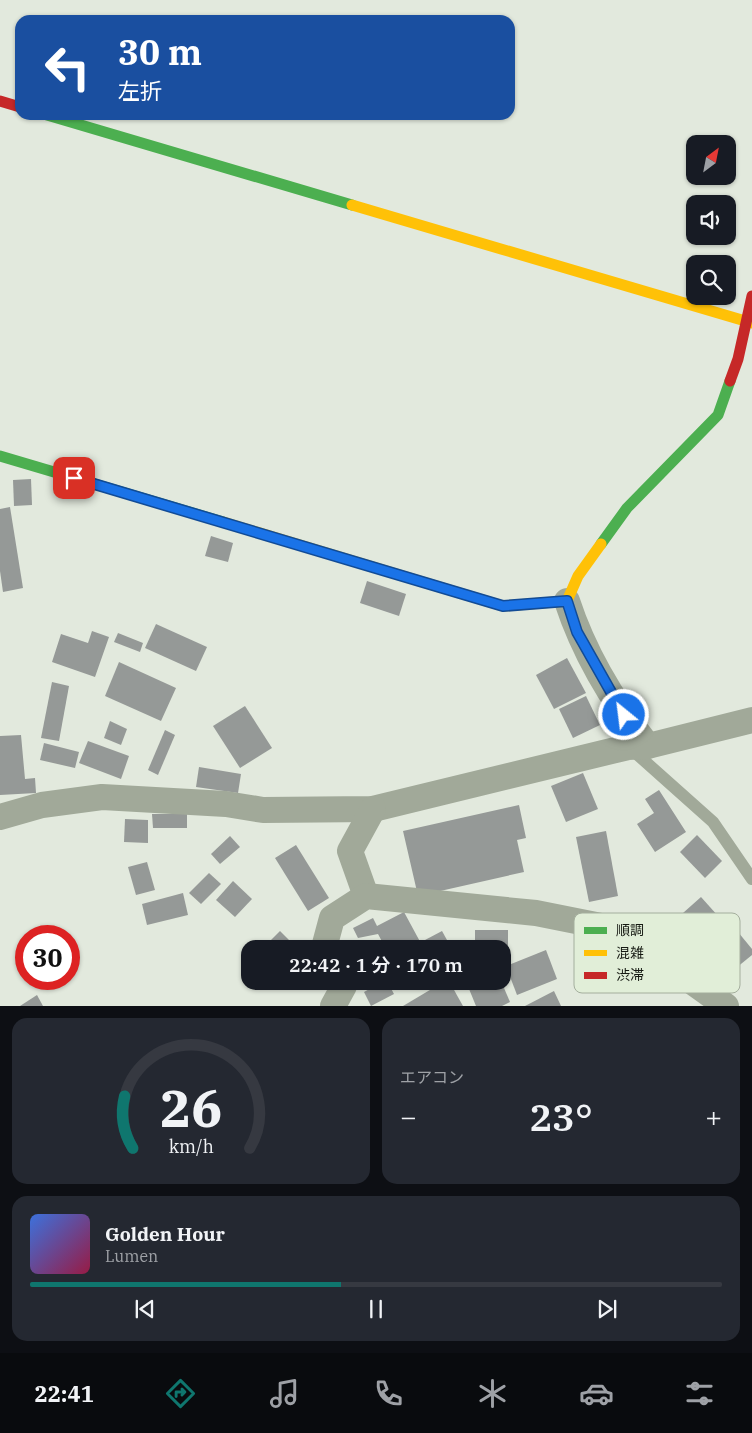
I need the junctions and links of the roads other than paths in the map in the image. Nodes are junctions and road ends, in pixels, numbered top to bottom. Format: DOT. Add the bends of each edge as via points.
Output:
graph roads {
  1 [pos="0,101"];
  2 [pos="15,106"];
  3 [pos="64,120"];
  4 [pos="752,296"];
  5 [pos="748,322"];
  6 [pos="0,456"];
  7 [pos="567,601"];
  8 [pos="752,720"];
  9 [pos="638,746"];
  10 [pos="373,809"];
  11 [pos="0,817"];
  12 [pos="752,879"];
  13 [pos="366,896"];
  14 [pos="574,921"];
  15 [pos="326,940"];
  16 [pos="708,993"];
  17 [pos="726,1006"];
  1 -- 2 [label="street"];
  3 -- 5 [label="street"];
  4 -- 5 [label="street"];
  5 -- 7 [label="street" via="718,414 627,508 578,576"];
  6 -- 7 [label="street" via="503,606"];
  7 -- 9 [label="street" via="577,632"];
  8 -- 9 [label="street"];
  9 -- 10 [label="street"];
  9 -- 12 [label="lane" via="713,822"];
  10 -- 11 [label="street" via="264,810 226,804 102,797 42,805"];
  10 -- 13 [label="street" via="350,851"];
  13 -- 14 [label="street" via="536,913"];
  13 -- 15 [label="street" via="332,918"];
  16 -- 17 [label="street"];
}
